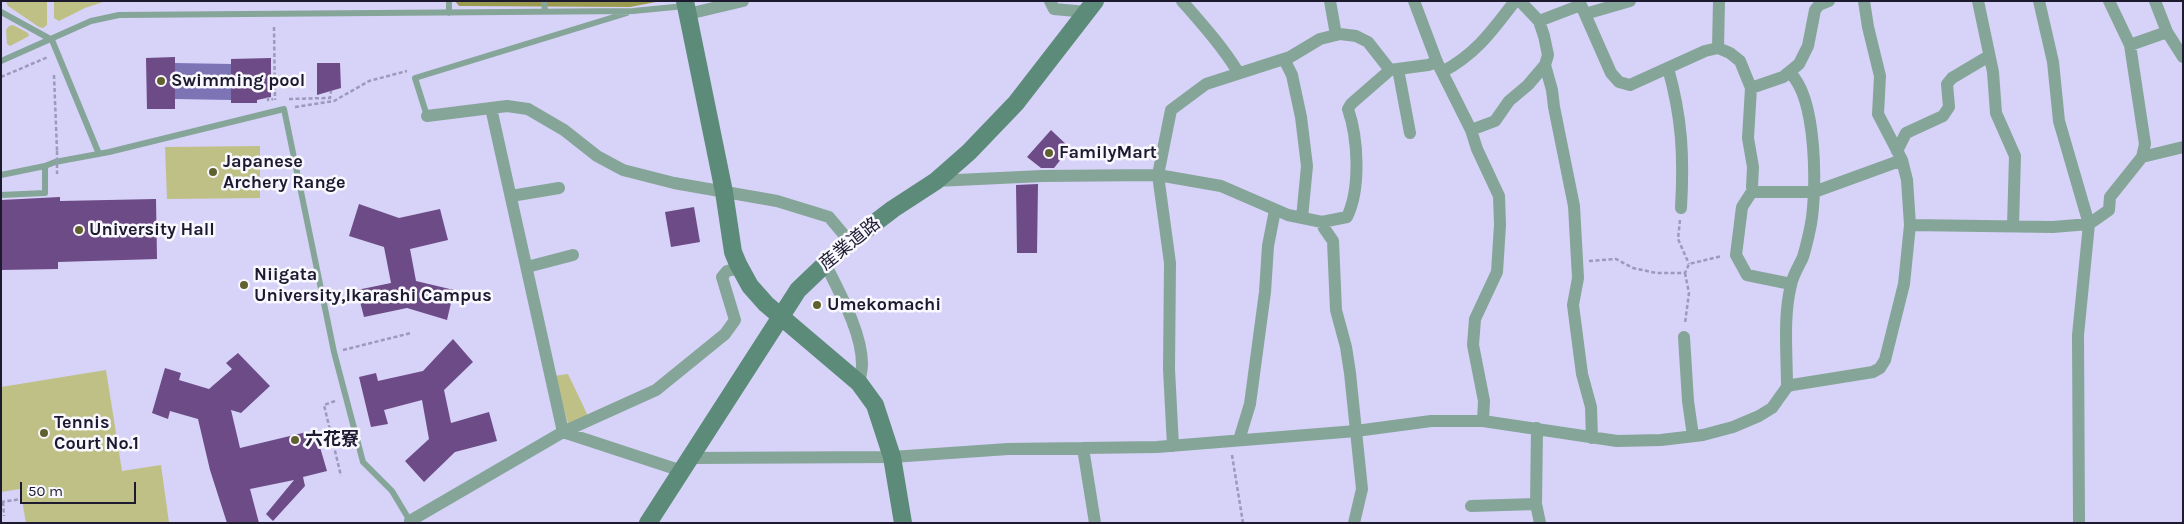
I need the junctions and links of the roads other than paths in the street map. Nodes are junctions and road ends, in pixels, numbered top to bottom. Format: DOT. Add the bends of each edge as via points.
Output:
graph roads {
  1 [pos="449,1"];
  2 [pos="544,1"];
  3 [pos="743,1"];
  4 [pos="1050,1"];
  5 [pos="1182,1"];
  6 [pos="1330,1"];
  7 [pos="1414,1"];
  8 [pos="1515,1"];
  9 [pos="1520,1"];
  10 [pos="1630,1"];
  11 [pos="1719,1"];
  12 [pos="1829,1"];
  13 [pos="1864,1"];
  14 [pos="1978,1"];
  15 [pos="2039,1"];
  16 [pos="2109,1"];
  17 [pos="2155,1"];
  18 [pos="686,7"];
  19 [pos="1091,7"];
  20 [pos="1582,7"];
  21 [pos="633,10"];
  22 [pos="545,11"];
  23 [pos="1,12"];
  24 [pos="449,13"];
  25 [pos="1539,22"];
  26 [pos="2167,32"];
  27 [pos="1336,35"];
  28 [pos="52,40"];
  29 [pos="2130,45"];
  30 [pos="1718,48"];
  31 [pos="1989,56"];
  32 [pos="2183,57"];
  33 [pos="1284,58"];
  34 [pos="1,62"];
  35 [pos="1545,65"];
  36 [pos="1439,67"];
  37 [pos="1668,68"];
  38 [pos="1394,70"];
  39 [pos="1238,72"];
  40 [pos="1790,73"];
  41 [pos="1751,88"];
  42 [pos="491,108"];
  43 [pos="427,116"];
  44 [pos="1471,130"];
  45 [pos="1410,133"];
  46 [pos="2183,147"];
  47 [pos="99,154"];
  48 [pos="1900,156"];
  49 [pos="2142,158"];
  50 [pos="45,166"];
  51 [pos="1,174"];
  52 [pos="1158,175"];
  53 [pos="936,181"];
  54 [pos="559,188"];
  55 [pos="1753,190"];
  56 [pos="724,192"];
  57 [pos="1814,192"];
  58 [pos="1,195"];
  59 [pos="511,196"];
  60 [pos="1681,208"];
  61 [pos="1275,210"];
  62 [pos="1302,218"];
  63 [pos="1322,222"];
  64 [pos="2089,224"];
  65 [pos="1910,225"];
  66 [pos="2013,226"];
  67 [pos="850,242"];
  68 [pos="573,255"];
  69 [pos="825,263"];
  70 [pos="527,267"];
  71 [pos="740,268"];
  72 [pos="1791,284"];
  73 [pos="779,317"];
  74 [pos="1684,337"];
  75 [pos="859,383"];
  76 [pos="1787,387"];
  77 [pos="1484,421"];
  78 [pos="1537,428"];
  79 [pos="1356,431"];
  80 [pos="563,432"];
  81 [pos="1693,436"];
  82 [pos="1592,438"];
  83 [pos="1235,441"];
  84 [pos="1173,446"];
  85 [pos="1083,448"];
  86 [pos="892,457"];
  87 [pos="686,464"];
  88 [pos="1536,504"];
  89 [pos="1471,506"];
  90 [pos="410,520"];
  91 [pos="648,523"];
  92 [pos="903,523"];
  93 [pos="1095,523"];
  94 [pos="1354,523"];
  95 [pos="1540,523"];
  96 [pos="2080,523"];
  1 -- 24 [label="lane"];
  2 -- 22 [label="lane"];
  3 -- 18 [label="street"];
  4 -- 19 [label="street" via="1054,9"];
  5 -- 39 [label="street"];
  6 -- 27 [label="street"];
  7 -- 36 [label="street"];
  8 -- 36 [label="street" via="1472,53"];
  9 -- 25 [label="street"];
  10 -- 20 [label="street"];
  11 -- 30 [label="street"];
  12 -- 40 [label="street" via="1815,10 1808,46"];
  13 -- 48 [label="street" via="1880,76 1878,114"];
  14 -- 31 [label="street"];
  15 -- 64 [label="street" via="2053,62 2059,121"];
  16 -- 29 [label="street"];
  17 -- 26 [label="street"];
  18 -- 21 [label="lane"];
  18 -- 56 [label="street"];
  19 -- 53 [label="street, 産業道路" via="1016,103"];
  20 -- 25 [label="street"];
  20 -- 37 [label="street" via="1611,73 1619,82 1630,85"];
  21 -- 22 [label="lane"];
  21 -- 43 [label="lane" via="416,78"];
  22 -- 24 [label="lane"];
  23 -- 28 [label="lane"];
  24 -- 28 [label="lane" via="119,15 90,21"];
  25 -- 35 [label="street" via="1548,55"];
  26 -- 29 [label="street"];
  26 -- 32 [label="street"];
  27 -- 33 [label="street" via="1320,39"];
  27 -- 38 [label="street" via="1356,36 1368,42"];
  28 -- 34 [label="lane"];
  28 -- 47 [label="lane"];
  29 -- 49 [label="street" via="2145,144"];
  30 -- 37 [label="street"];
  30 -- 41 [label="street" via="1740,61"];
  31 -- 48 [label="street" via="1952,78 1947,84 1949,107 1946,112 1906,133"];
  31 -- 66 [label="street" via="1996,113 2015,156"];
  33 -- 39 [label="street"];
  33 -- 62 [label="street" via="1292,75 1301,117 1307,166"];
  35 -- 44 [label="street" via="1510,101 1495,122"];
  35 -- 82 [label="street" via="1574,206 1578,278 1573,305 1582,374 1591,407"];
  36 -- 38 [label="street" via="1428,65"];
  36 -- 44 [label="street"];
  37 -- 60 [label="street" via="1680,115 1683,144"];
  38 -- 45 [label="street"];
  38 -- 63 [label="street" via="1350,104 1348,109 1356,148 1351,210 1347,217"];
  39 -- 52 [label="street" via="1206,84 1171,110"];
  40 -- 41 [label="street"];
  40 -- 57 [label="street" via="1801,89 1808,112"];
  41 -- 55 [label="street" via="1748,138"];
  42 -- 43 [label="street"];
  42 -- 56 [label="street" via="528,109 564,130 596,156 623,170"];
  42 -- 59 [label="street"];
  44 -- 77 [label="street" via="1500,196 1497,272 1475,319 1472,345 1484,401"];
  46 -- 49 [label="street"];
  47 -- 50 [label="lane"];
  47 -- 90 [label="lane" via="284,109 334,352 363,462 392,491"];
  48 -- 57 [label="street"];
  48 -- 65 [label="street" via="1907,180"];
  49 -- 64 [label="street" via="2110,197 2108,210"];
  50 -- 51 [label="lane"];
  50 -- 58 [label="lane" via="45,192"];
  52 -- 53 [label="street"];
  52 -- 61 [label="street" via="1221,186"];
  52 -- 84 [label="street" via="1170,263 1169,369"];
  53 -- 67 [label="street, 産業道路"];
  54 -- 59 [label="street"];
  55 -- 57 [label="street"];
  55 -- 72 [label="street" via="1742,207 1736,255 1747,275"];
  56 -- 67 [label="street" via="777,201 829,217"];
  56 -- 71 [label="street" via="733,252"];
  57 -- 72 [label="street" via="1811,224"];
  59 -- 70 [label="street"];
  61 -- 62 [label="street"];
  61 -- 83 [label="street" via="1250,404"];
  62 -- 63 [label="street"];
  63 -- 79 [label="street" via="1333,241 1336,310 1346,347"];
  64 -- 66 [label="street"];
  64 -- 96 [label="street" via="2078,335"];
  65 -- 66 [label="street"];
  65 -- 76 [label="street" via="1904,284 1880,368 1873,372"];
  67 -- 69 [label="street, 産業道路"];
  68 -- 70 [label="street"];
  69 -- 73 [label="street, 産業道路" via="798,290"];
  69 -- 75 [label="street" via="860,346 862,365"];
  70 -- 80 [label="street"];
  71 -- 73 [label="street" via="750,286"];
  71 -- 80 [label="street" via="727,270 722,277 735,320 725,334 656,390"];
  72 -- 76 [label="street" via="1787,321"];
  73 -- 75 [label="street"];
  73 -- 87 [label="street, 産業道路"];
  74 -- 81 [label="street"];
  75 -- 86 [label="street" via="875,406"];
  76 -- 81 [label="street" via="1772,408 1759,416 1733,427"];
  77 -- 78 [label="street"];
  77 -- 79 [label="street" via="1432,422"];
  78 -- 82 [label="street"];
  78 -- 88 [label="street"];
  79 -- 83 [label="street"];
  79 -- 94 [label="street" via="1362,489"];
  80 -- 87 [label="street"];
  80 -- 90 [label="street"];
  81 -- 82 [label="street" via="1617,441"];
  83 -- 84 [label="street"];
  84 -- 85 [label="street"];
  85 -- 86 [label="street" via="1008,449"];
  85 -- 93 [label="street"];
  86 -- 87 [label="street"];
  86 -- 92 [label="street"];
  87 -- 91 [label="street, 産業道路"];
  88 -- 89 [label="street"];
  88 -- 95 [label="street"];
}
